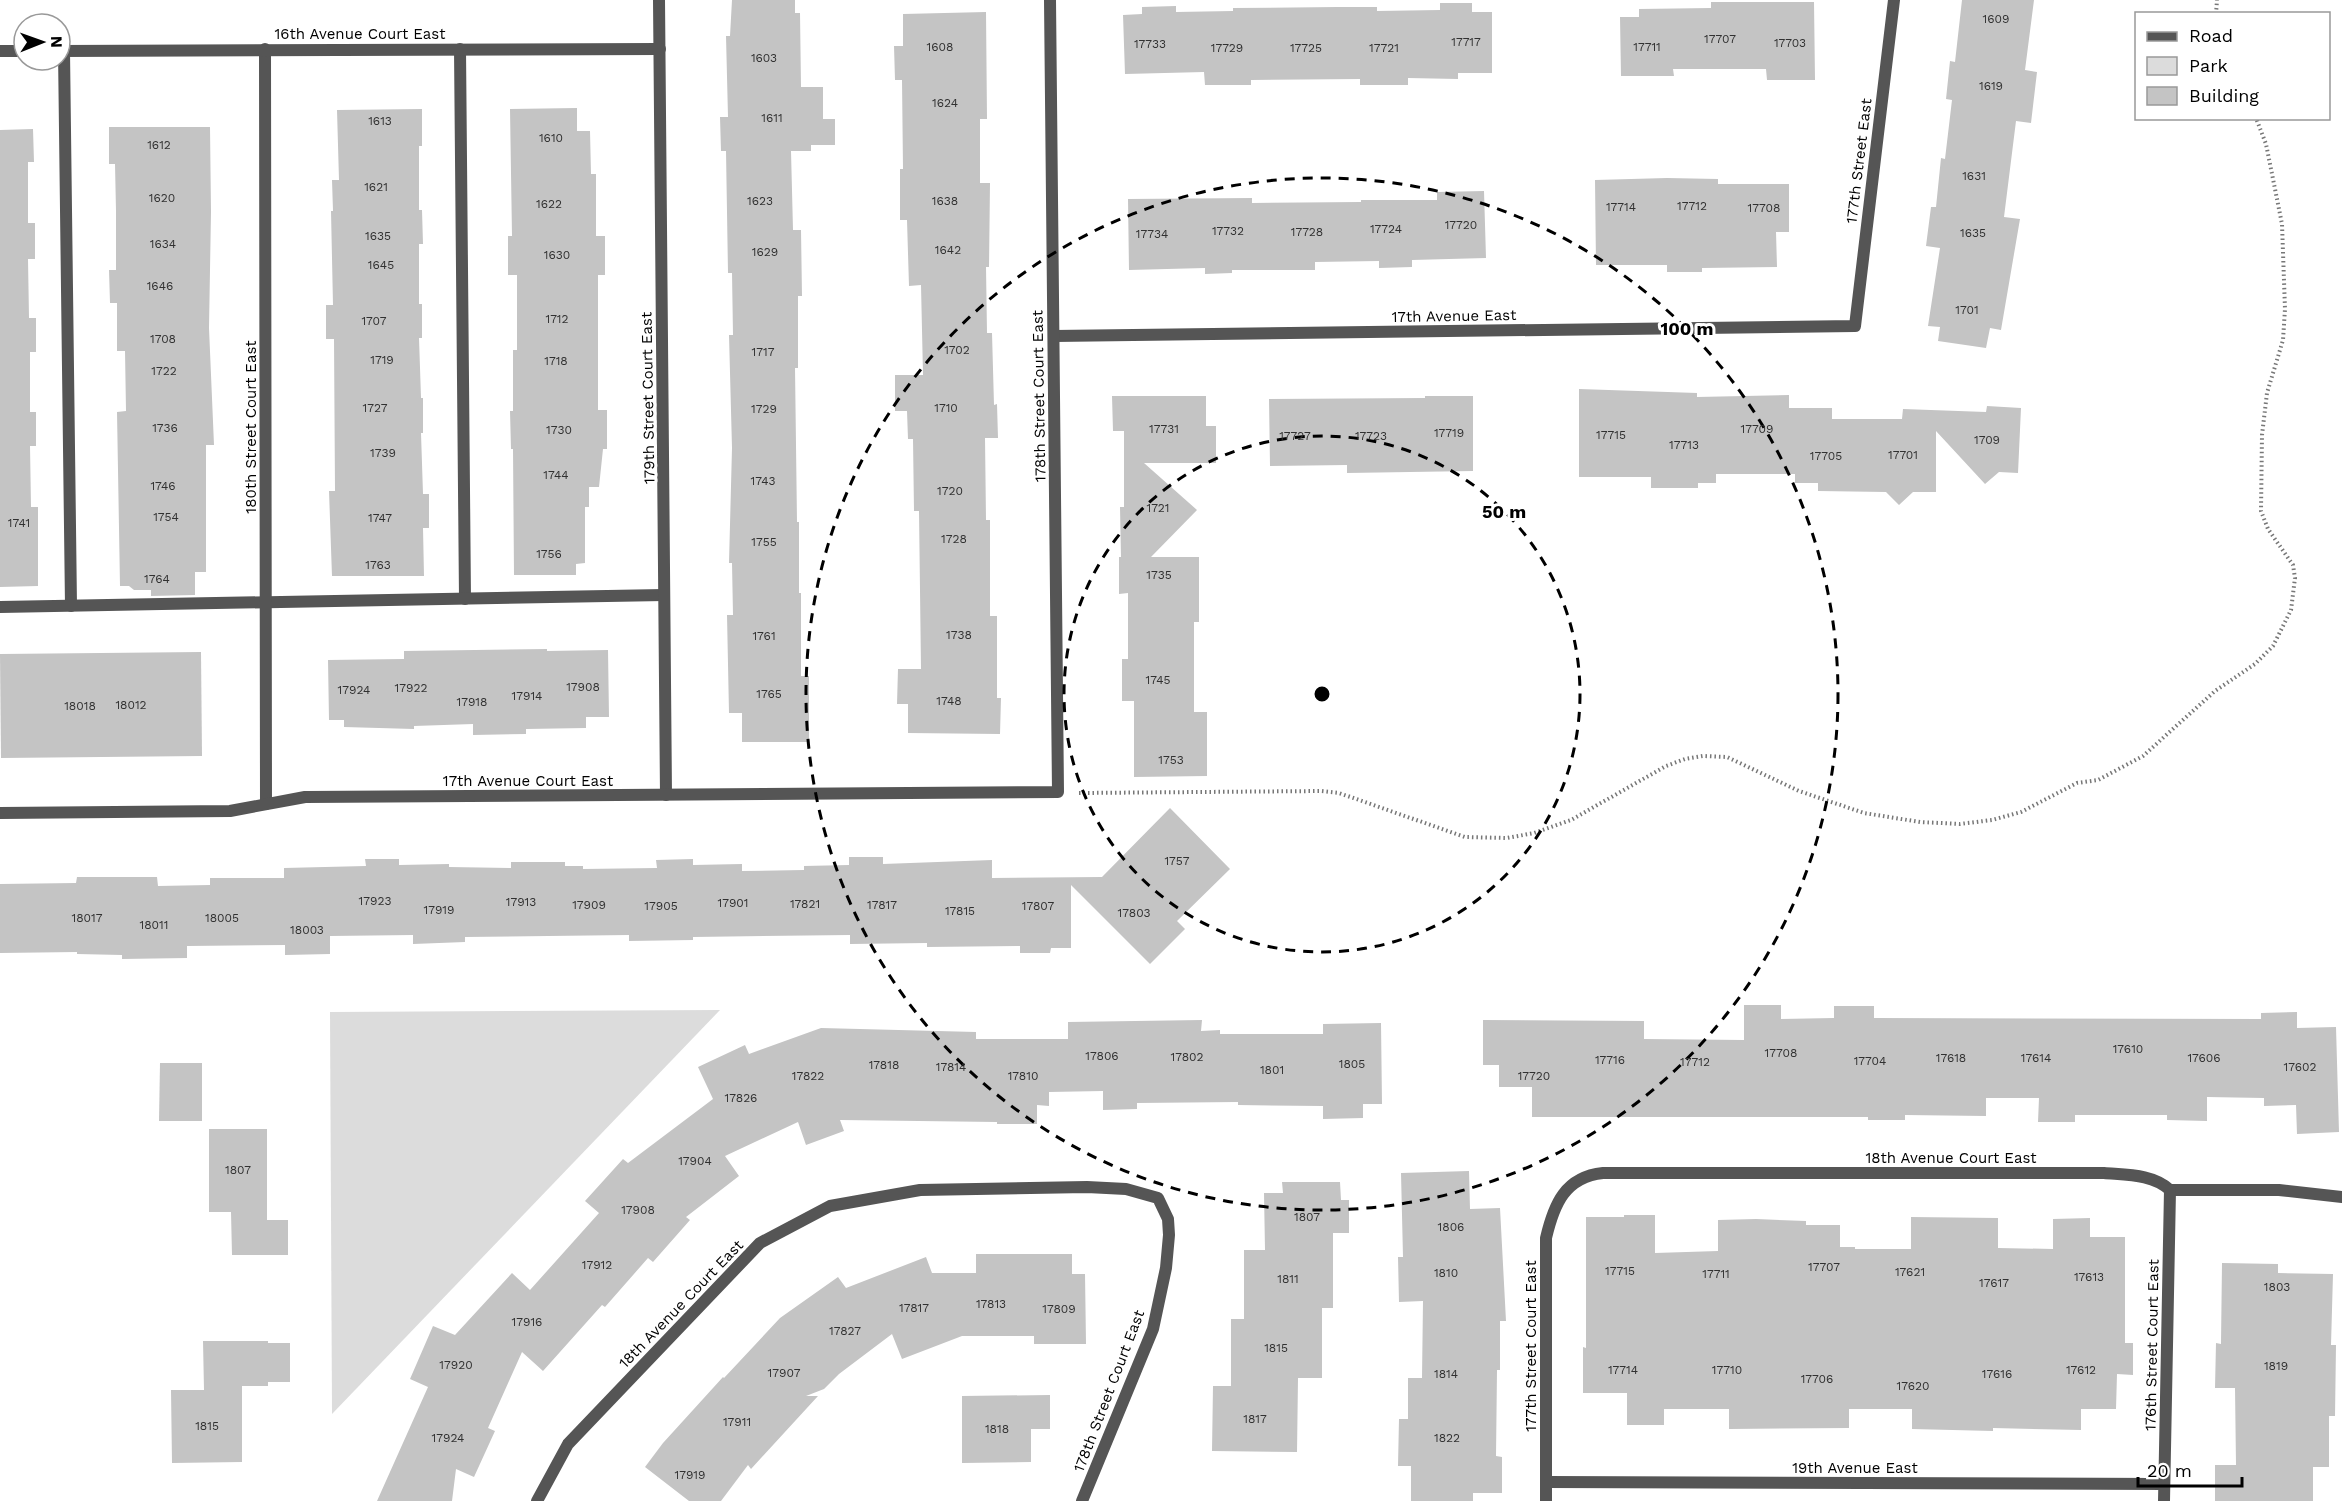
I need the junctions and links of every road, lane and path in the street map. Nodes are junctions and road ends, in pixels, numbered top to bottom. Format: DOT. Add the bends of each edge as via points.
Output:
graph roads {
  1 [pos="659,0"];
  2 [pos="1050,0"];
  3 [pos="1894,0"];
  4 [pos="265,49"];
  5 [pos="460,49"];
  6 [pos="660,49"];
  7 [pos="72,51"];
  8 [pos="62,72"];
  9 [pos="2257,120"];
  10 [pos="1855,326"];
  11 [pos="1054,336"];
  12 [pos="664,595"];
  13 [pos="465,599"];
  14 [pos="266,602"];
  15 [pos="71,606"];
  16 [pos="0,607"];
  17 [pos="1058,792"];
  18 [pos="666,795"];
  19 [pos="266,804"];
  20 [pos="0,813"];
  21 [pos="2170,1190"];
  22 [pos="1562,1194"];
  23 [pos="2342,1197"];
  24 [pos="1168,1219"];
  25 [pos="1546,1482"];
  26 [pos="2164,1484"];
  27 [pos="537,1501"];
  28 [pos="1082,1501"];
  29 [pos="1546,1501"];
  30 [pos="2164,1501"];
  1 -- 6 [label="street, 179th Street Court East"];
  2 -- 11 [label="street, 178th Street Court East"];
  3 -- 10 [label="street, 177th Street East"];
  4 -- 5 [label="street, 16th Avenue Court East"];
  4 -- 7 [label="street, 16th Avenue Court East"];
  4 -- 14 [label="street, 180th Street Court East"];
  5 -- 6 [label="street, 16th Avenue Court East"];
  5 -- 13 [label="street"];
  6 -- 12 [label="street, 179th Street Court East"];
  8 -- 15 [label="street"];
  9 -- 17 [label="path" via="2266,144 2282,224 2285,309 2283,340 2265,403 2261,511 2268,529 2293,564 2291,610 2273,646 2255,664 2215,690 2143,756 2098,780 2077,783 2021,812 1960,824 1864,813 1799,791 1727,757 1703,756 1666,766 1571,820 1507,838 1465,837 1351,797 1321,791"];
  10 -- 11 [label="street, 17th Avenue East"];
  11 -- 17 [label="street, 178th Street Court East"];
  12 -- 13 [label="street"];
  12 -- 18 [label="street, 179th Street Court East"];
  13 -- 14 [label="street"];
  14 -- 15 [label="street"];
  14 -- 19 [label="street, 180th Street Court East"];
  15 -- 16 [label="street"];
  17 -- 18 [label="street, 17th Avenue Court East"];
  18 -- 19 [label="street, 17th Avenue Court East" via="305,797"];
  19 -- 20 [label="street, 17th Avenue Court East" via="230,811"];
  21 -- 22 [label="street, 18th Avenue Court East" via="2162,1182 2135,1175 2104,1173 1603,1173 1585,1174"];
  21 -- 23 [label="street, 18th Avenue Court East" via="2279,1190"];
  21 -- 26 [label="street, 176th Street Court East"];
  22 -- 25 [label="street, 177th Street Court East" via="1546,1238"];
  24 -- 27 [label="street, 18th Avenue Court East" via="1158,1198 1126,1189 1088,1187 920,1190 830,1206 760,1243 568,1444"];
  24 -- 28 [label="street, 178th Street Court East" via="1166,1269 1153,1329"];
  25 -- 26 [label="street, 19th Avenue East"];
  25 -- 29 [label="street, 177th Street Court East"];
  26 -- 30 [label="street, 176th Street Court East"];
}
